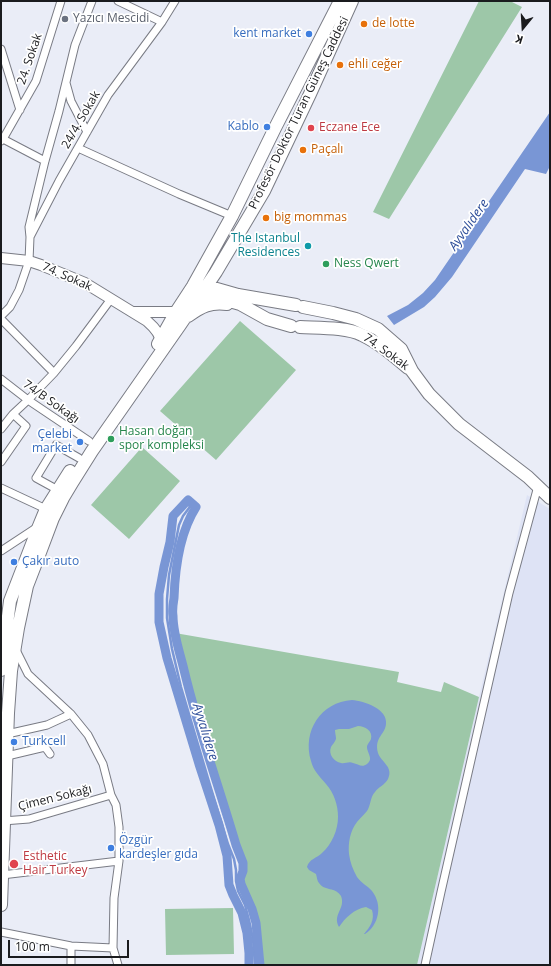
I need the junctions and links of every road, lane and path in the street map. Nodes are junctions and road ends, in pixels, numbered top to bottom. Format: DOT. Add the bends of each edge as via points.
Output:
graph roads {
  1 [pos="61,1"];
  2 [pos="92,1"];
  3 [pos="118,1"];
  4 [pos="175,1"];
  5 [pos="340,1"];
  6 [pos="352,1"];
  7 [pos="162,22"];
  8 [pos="1,48"];
  9 [pos="66,83"];
  10 [pos="20,110"];
  11 [pos="87,132"];
  12 [pos="2,140"];
  13 [pos="78,148"];
  14 [pos="45,161"];
  15 [pos="232,216"];
  16 [pos="30,237"];
  17 [pos="1,258"];
  18 [pos="29,261"];
  19 [pos="216,272"];
  20 [pos="200,289"];
  21 [pos="111,299"];
  22 [pos="239,300"];
  23 [pos="299,306"];
  24 [pos="134,312"];
  25 [pos="180,315"];
  26 [pos="1,317"];
  27 [pos="296,326"];
  28 [pos="161,338"];
  29 [pos="161,351"];
  30 [pos="412,371"];
  31 [pos="54,373"];
  32 [pos="1,379"];
  33 [pos="28,400"];
  34 [pos="13,414"];
  35 [pos="1,428"];
  36 [pos="89,441"];
  37 [pos="79,458"];
  38 [pos="1,462"];
  39 [pos="538,486"];
  40 [pos="1,488"];
  41 [pos="58,490"];
  42 [pos="550,491"];
  43 [pos="550,498"];
  44 [pos="46,509"];
  45 [pos="39,526"];
  46 [pos="1,551"];
  47 [pos="15,648"];
  48 [pos="6,670"];
  49 [pos="28,674"];
  50 [pos="72,714"];
  51 [pos="7,734"];
  52 [pos="50,754"];
  53 [pos="7,756"];
  54 [pos="111,795"];
  55 [pos="3,828"];
  56 [pos="119,861"];
  57 [pos="2,875"];
  58 [pos="1,905"];
  59 [pos="1,932"];
  60 [pos="71,946"];
  61 [pos="113,948"];
  62 [pos="71,965"];
  63 [pos="118,965"];
  64 [pos="425,965"];
  1 -- 10 [label="street, 24. Sokak" via="36,81"];
  2 -- 9 [label="street" via="75,45"];
  3 -- 7 [label="street"];
  4 -- 7 [label="street, 24/4. Sokak"];
  5 -- 15 [label="main road, Profesör Doktor Turan Güneş Caddesi"];
  6 -- 19 [label="main road, Profesör Doktor Turan Güneş Caddesi" via="264,191"];
  7 -- 11 [label="street, 24/4. Sokak" via="108,95"];
  8 -- 10 [label="street"];
  9 -- 11 [label="street" via="71,101"];
  9 -- 14 [label="street"];
  10 -- 12 [label="street, 24. Sokak"];
  11 -- 13 [label="street, 24/4. Sokak"];
  12 -- 14 [label="street"];
  13 -- 15 [label="street"];
  13 -- 16 [label="street, 24/4. Sokak"];
  14 -- 16 [label="street" via="29,227"];
  15 -- 20 [label="main road, Profesör Doktor Turan Güneş Caddesi"];
  16 -- 18 [label="street, 24/4. Sokak"];
  17 -- 18 [label="main road, 74. Sokak"];
  18 -- 21 [label="main road, 74. Sokak" via="85,283"];
  18 -- 26 [label="street, 24/4. Sokak" via="19,290"];
  19 -- 20 [label="main road, Profesör Doktor Turan Güneş Caddesi"];
  19 -- 22 [label="main road"];
  20 -- 22 [label="main road"];
  20 -- 25 [label="main road, Profesör Doktor Turan Güneş Caddesi"];
  21 -- 24 [label="main road, 74. Sokak"];
  21 -- 31 [label="street"];
  22 -- 23 [label="main road, 74. Sokak"];
  22 -- 25 [label="main road" via="209,304"];
  22 -- 27 [label="main road, 74. Sokak" via="267,319"];
  23 -- 27 [label="main road" via="308,312 309,316 306,323"];
  23 -- 27 [label="main road" via="292,306 287,312 286,320"];
  23 -- 30 [label="main road, 74. Sokak" via="333,313 378,329 401,350"];
  24 -- 25 [label="main road, 74. Sokak"];
  24 -- 28 [label="main road" via="153,326"];
  25 -- 28 [label="main road, Profesör Doktor Turan Güneş Caddesi"];
  25 -- 29 [label="main road, Profesör Doktor Turan Güneş Caddesi"];
  26 -- 31 [label="street"];
  27 -- 30 [label="main road, 74. Sokak" via="346,330 362,334"];
  28 -- 29 [label="main road"];
  28 -- 36 [label="main road, Profesör Doktor Turan Güneş Caddesi" via="131,387"];
  29 -- 47 [label="main road, Profesör Doktor Turan Güneş Caddesi" via="63,498 27,586"];
  30 -- 39 [label="main road" via="429,394 459,424"];
  31 -- 33 [label="street"];
  32 -- 33 [label="street, 74/B Sokağı"];
  33 -- 34 [label="street"];
  33 -- 36 [label="street, 74/B Sokağı"];
  34 -- 35 [label="street"];
  34 -- 38 [label="street" via="26,426"];
  36 -- 37 [label="main road, Profesör Doktor Turan Güneş Caddesi"];
  37 -- 41 [label="main road, Profesör Doktor Turan Güneş Caddesi"];
  37 -- 41 [label="street" via="56,445 36,478"];
  39 -- 42 [label="main road"];
  39 -- 43 [label="main road"];
  39 -- 64 [label="street" via="508,601"];
  40 -- 44 [label="street"];
  41 -- 44 [label="main road, Profesör Doktor Turan Güneş Caddesi"];
  44 -- 45 [label="main road, Profesör Doktor Turan Güneş Caddesi"];
  45 -- 46 [label="street"];
  45 -- 48 [label="main road, Profesör Doktor Turan Güneş Caddesi" via="10,601"];
  47 -- 48 [label="main road, Profesör Doktor Turan Güneş Caddesi"];
  47 -- 49 [label="street"];
  48 -- 49 [label="street"];
  48 -- 51 [label="main road, Profesör Doktor Turan Güneş Caddesi"];
  49 -- 50 [label="street"];
  50 -- 51 [label="street" via="47,725"];
  50 -- 54 [label="street" via="88,735 103,764"];
  51 -- 53 [label="main road, Profesör Doktor Turan Güneş Caddesi"];
  52 -- 53 [label="street" via="45,747"];
  53 -- 55 [label="main road, Profesör Doktor Turan Güneş Caddesi"];
  54 -- 55 [label="street, Çimen Sokağı"];
  54 -- 56 [label="street" via="116,805 119,827"];
  55 -- 57 [label="main road, Profesör Doktor Turan Güneş Caddesi"];
  56 -- 57 [label="street"];
  56 -- 61 [label="street" via="114,898"];
  57 -- 58 [label="main road, Profesör Doktor Turan Güneş Caddesi"];
  59 -- 60 [label="street"];
  60 -- 61 [label="street"];
  60 -- 62 [label="street"];
  61 -- 63 [label="street"];
}
